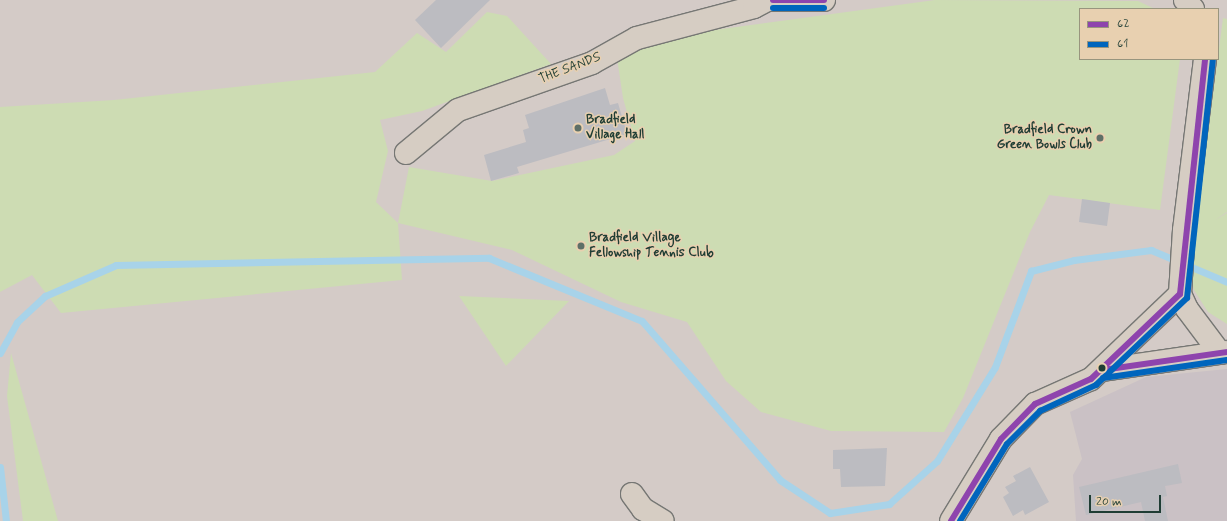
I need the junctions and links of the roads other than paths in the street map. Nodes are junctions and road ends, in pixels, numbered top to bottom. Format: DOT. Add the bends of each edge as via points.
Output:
graph roads {
  1 [pos="767,0"];
  2 [pos="772,0"];
  3 [pos="824,0"];
  4 [pos="1205,60"];
  5 [pos="406,153"];
  6 [pos="1180,290"];
  7 [pos="1223,353"];
  8 [pos="1102,370"];
  9 [pos="632,494"];
  10 [pos="660,520"];
  11 [pos="664,521"];
  12 [pos="951,521"];
  1 -- 5 [label="street, THE SANDS" via="754,7 637,38 592,63 458,110"];
  2 -- 3 [label="street"];
  4 -- 6 [label="street" via="1184,230"];
  6 -- 7 [label="street" via="1187,309"];
  6 -- 8 [label="street"];
  7 -- 8 [label="street"];
  8 -- 12 [label="street" via="1091,379 1035,404 1001,439"];
  9 -- 10 [label="street" via="642,509"];
  10 -- 11 [label="street"];
}
